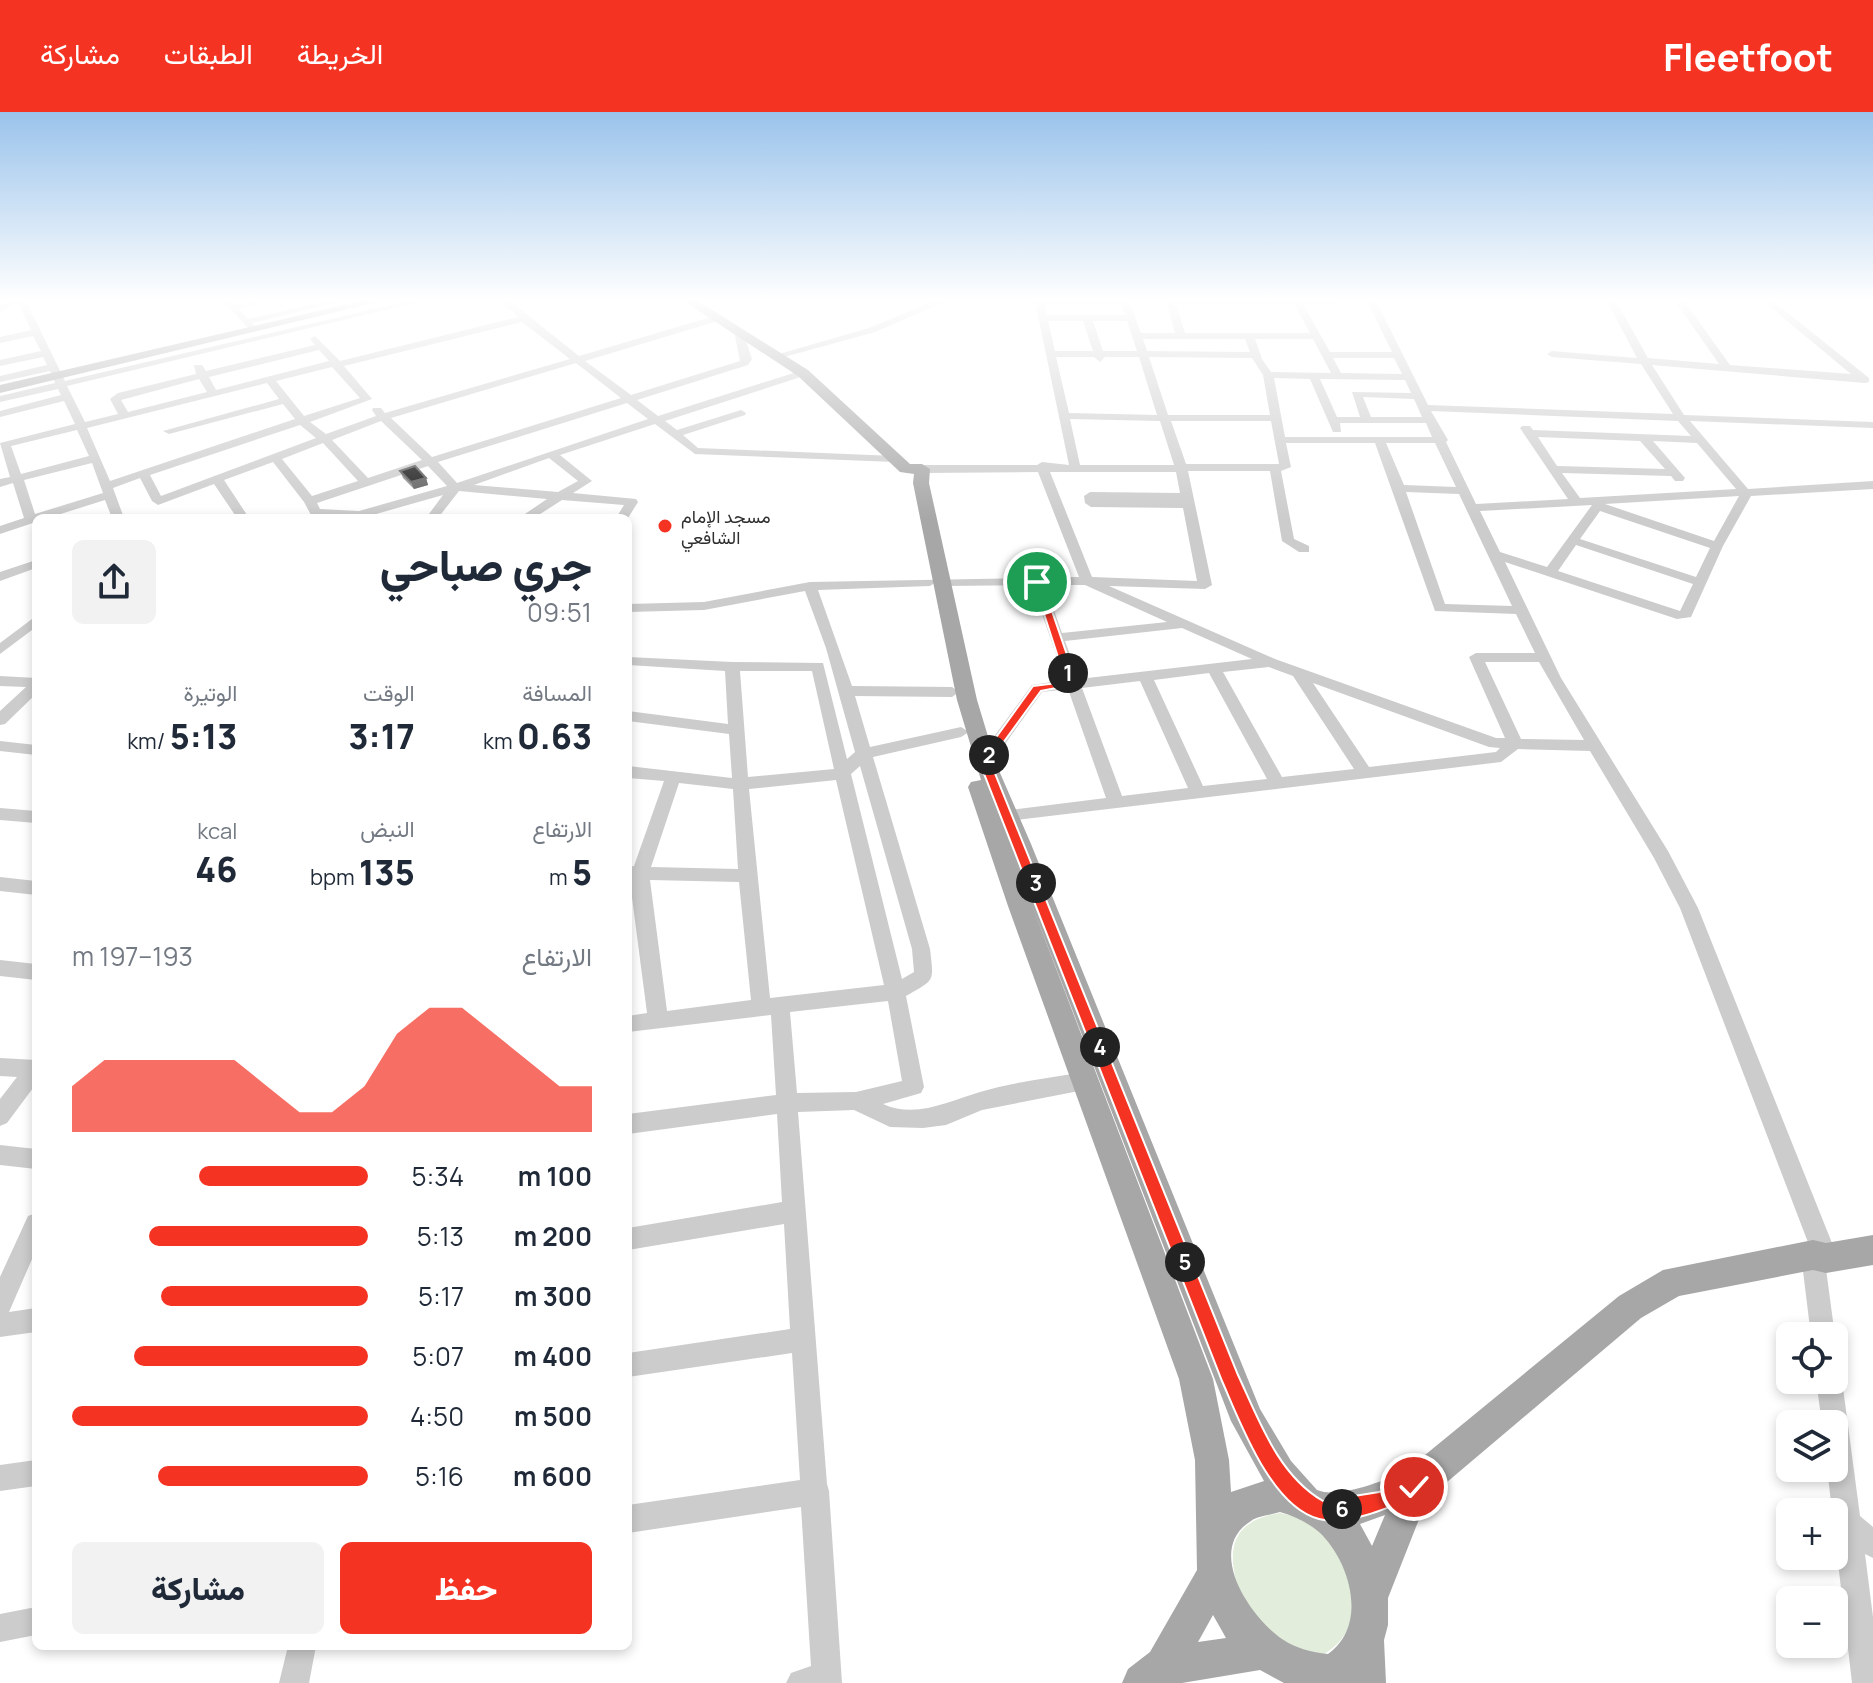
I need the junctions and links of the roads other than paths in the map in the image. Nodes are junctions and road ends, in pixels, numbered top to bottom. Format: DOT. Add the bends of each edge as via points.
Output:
graph roads {
  1 [pos="61,374"];
  2 [pos="62,374"];
  3 [pos="290,374"];
  4 [pos="344,374"];
  5 [pos="527,374"];
  6 [pos="598,374"];
  7 [pos="708,374"];
  8 [pos="799,374"];
  9 [pos="804,374"];
  10 [pos="1054,374"];
  11 [pos="1150,374"];
  12 [pos="1653,374"];
  13 [pos="1821,374"];
  14 [pos="1858,374"];
  15 [pos="58,375"];
  16 [pos="202,375"];
  17 [pos="1268,375"];
  18 [pos="1314,376"];
  19 [pos="1338,376"];
  20 [pos="1409,377"];
  21 [pos="1863,378"];
  22 [pos="0,379"];
  23 [pos="269,379"];
  24 [pos="1873,386"];
  25 [pos="0,387"];
  26 [pos="1339,393"];
  27 [pos="213,394"];
  28 [pos="67,397"];
  29 [pos="0,399"];
  30 [pos="367,399"];
  31 [pos="629,399"];
  32 [pos="283,401"];
  33 [pos="155,408"];
  34 [pos="1426,408"];
  35 [pos="1516,412"];
  36 [pos="741,413"];
  37 [pos="0,414"];
  38 [pos="125,416"];
  39 [pos="1064,416"];
  40 [pos="383,417"];
  41 [pos="1164,418"];
  42 [pos="1276,418"];
  43 [pos="1681,418"];
  44 [pos="1333,420"];
  45 [pos="1367,420"];
  46 [pos="302,421"];
  47 [pos="657,421"];
  48 [pos="1873,425"];
  49 [pos="80,427"];
  50 [pos="1530,433"];
  51 [pos="675,434"];
  52 [pos="1644,438"];
  53 [pos="326,440"];
  54 [pos="1280,440"];
  55 [pos="1341,440"];
  56 [pos="1379,440"];
  57 [pos="1442,440"];
  58 [pos="1700,440"];
  59 [pos="2,441"];
  60 [pos="178,446"];
  61 [pos="551,454"];
  62 [pos="96,458"];
  63 [pos="276,459"];
  64 [pos="430,461"];
  65 [pos="908,466"];
  66 [pos="1042,466"];
  67 [pos="1075,467"];
  68 [pos="1275,467"];
  69 [pos="1181,468"];
  70 [pos="1554,469"];
  71 [pos="1676,473"];
  72 [pos="144,474"];
  73 [pos="19,478"];
  74 [pos="217,479"];
  75 [pos="0,483"];
  76 [pos="366,483"];
  77 [pos="1873,485"];
  78 [pos="455,488"];
  79 [pos="1399,488"];
  80 [pos="108,491"];
  81 [pos="1466,491"];
  82 [pos="1746,494"];
  83 [pos="560,496"];
  84 [pos="1696,497"];
  85 [pos="1188,500"];
  86 [pos="158,501"];
  87 [pos="1587,504"];
  88 [pos="1474,508"];
  89 [pos="312,511"];
  90 [pos="46,514"];
  91 [pos="61,514"];
  92 [pos="117,514"];
  93 [pos="164,514"];
  94 [pos="240,514"];
  95 [pos="347,514"];
  96 [pos="363,514"];
  97 [pos="435,514"];
  98 [pos="531,514"];
  99 [pos="624,514"];
  100 [pos="32,519"];
  101 [pos="0,521"];
  102 [pos="0,530"];
  103 [pos="0,536"];
  104 [pos="1572,540"];
  105 [pos="1717,546"];
  106 [pos="1304,549"];
  107 [pos="1496,555"];
  108 [pos="32,565"];
  109 [pos="1549,574"];
  110 [pos="0,577"];
  111 [pos="1087,581"];
  112 [pos="936,582"];
  113 [pos="1037,582"];
  114 [pos="1699,582"];
  115 [pos="810,586"];
  116 [pos="632,608"];
  117 [pos="1522,610"];
  118 [pos="32,623"];
  119 [pos="1184,624"];
  120 [pos="1055,638"];
  121 [pos="0,650"];
  122 [pos="1545,658"];
  123 [pos="632,661"];
  124 [pos="1270,662"];
  125 [pos="838,665"];
  126 [pos="818,666"];
  127 [pos="732,667"];
  128 [pos="1215,670"];
  129 [pos="1299,673"];
  130 [pos="1145,677"];
  131 [pos="0,681"];
  132 [pos="1072,684"];
  133 [pos="32,685"];
  134 [pos="32,689"];
  135 [pos="846,691"];
  136 [pos="952,692"];
  137 [pos="632,717"];
  138 [pos="0,720"];
  139 [pos="736,730"];
  140 [pos="961,732"];
  141 [pos="1515,743"];
  142 [pos="0,746"];
  143 [pos="1594,746"];
  144 [pos="32,750"];
  145 [pos="863,754"];
  146 [pos="984,761"];
  147 [pos="1364,772"];
  148 [pos="632,773"];
  149 [pos="841,774"];
  150 [pos="673,778"];
  151 [pos="1277,783"];
  152 [pos="739,784"];
  153 [pos="1198,793"];
  154 [pos="1116,802"];
  155 [pos="0,814"];
  156 [pos="1008,815"];
  157 [pos="32,817"];
  158 [pos="634,873"];
  159 [pos="747,876"];
  160 [pos="0,884"];
  161 [pos="32,888"];
  162 [pos="0,968"];
  163 [pos="32,972"];
  164 [pos="897,992"];
  165 [pos="780,1005"];
  166 [pos="658,1021"];
  167 [pos="632,1024"];
  168 [pos="0,1067"];
  169 [pos="32,1069"];
  170 [pos="32,1074"];
  171 [pos="1084,1081"];
  172 [pos="856,1101"];
  173 [pos="786,1103"];
  174 [pos="0,1116"];
  175 [pos="632,1123"];
  176 [pos="0,1155"];
  177 [pos="32,1159"];
  178 [pos="796,1211"];
  179 [pos="32,1233"];
  180 [pos="632,1238"];
  181 [pos="1873,1250"];
  182 [pos="1819,1256"];
  183 [pos="0,1304"];
  184 [pos="32,1321"];
  185 [pos="1822,1322"];
  186 [pos="0,1325"];
  187 [pos="804,1339"];
  188 [pos="632,1364"];
  189 [pos="1831,1394"];
  190 [pos="32,1474"];
  191 [pos="0,1478"];
  192 [pos="1414,1487"];
  193 [pos="816,1491"];
  194 [pos="1844,1498"];
  195 [pos="1313,1506"];
  196 [pos="632,1518"];
  197 [pos="1848,1524"];
  198 [pos="1848,1531"];
  199 [pos="1873,1544"];
  200 [pos="1214,1563"];
  201 [pos="1370,1597"];
  202 [pos="32,1622"];
  203 [pos="0,1628"];
  204 [pos="1365,1638"];
  205 [pos="301,1650"];
  206 [pos="1260,1665"];
  207 [pos="1153,1674"];
  208 [pos="818,1681"];
  209 [pos="294,1683"];
  210 [pos="1366,1683"];
  211 [pos="1867,1683"];
  1 -- 15 [label="main road"];
  2 -- 15 [label="street"];
  3 -- 23 [label="street"];
  4 -- 30 [label="street"];
  5 -- 40 [label="street"];
  6 -- 31 [label="street"];
  7 -- 31 [label="street"];
  8 -- 47 [label="street"];
  9 -- 65 [label="main road"];
  10 -- 39 [label="street"];
  11 -- 41 [label="street"];
  12 -- 43 [label="street"];
  13 -- 21 [label="street"];
  14 -- 21 [label="street"];
  15 -- 22 [label="street"];
  15 -- 25 [label="main road"];
  15 -- 28 [label="street"];
  15 -- 29 [label="street"];
  16 -- 27 [label="street"];
  16 -- 38 [label="street" via="117,397"];
  17 -- 18 [label="street"];
  17 -- 42 [label="street"];
  18 -- 19 [label="street"];
  18 -- 26 [label="street"];
  19 -- 20 [label="street"];
  20 -- 34 [label="street"];
  21 -- 24 [label="street"];
  23 -- 27 [label="street"];
  23 -- 32 [label="street"];
  26 -- 34 [label="street"];
  26 -- 44 [label="street"];
  26 -- 45 [label="street"];
  27 -- 33 [label="street"];
  28 -- 37 [label="street"];
  28 -- 49 [label="street"];
  30 -- 40 [label="street"];
  30 -- 46 [label="street"];
  31 -- 47 [label="street"];
  31 -- 64 [label="street"];
  32 -- 46 [label="street"];
  32 -- 60 [label="street"];
  33 -- 38 [label="street"];
  33 -- 60 [label="street"];
  34 -- 35 [label="street"];
  34 -- 45 [label="street"];
  34 -- 57 [label="street"];
  35 -- 43 [label="street"];
  35 -- 50 [label="street"];
  36 -- 51 [label="street"];
  38 -- 49 [label="street"];
  39 -- 41 [label="street"];
  39 -- 67 [label="street"];
  40 -- 53 [label="street"];
  40 -- 64 [label="street"];
  41 -- 42 [label="street"];
  41 -- 69 [label="street"];
  42 -- 54 [label="street"];
  43 -- 48 [label="street"];
  43 -- 58 [label="street"];
  44 -- 45 [label="street"];
  44 -- 55 [label="street"];
  46 -- 53 [label="street"];
  46 -- 60 [label="street"];
  47 -- 51 [label="street"];
  47 -- 61 [label="street"];
  49 -- 59 [label="street"];
  49 -- 62 [label="street"];
  50 -- 52 [label="street"];
  50 -- 70 [label="street"];
  51 -- 65 [label="street" via="695,451"];
  52 -- 58 [label="street"];
  52 -- 71 [label="street"];
  53 -- 63 [label="street"];
  53 -- 76 [label="street"];
  54 -- 55 [label="street"];
  54 -- 68 [label="street" via="1285,467"];
  55 -- 56 [label="street"];
  56 -- 57 [label="street"];
  56 -- 79 [label="street"];
  57 -- 81 [label="street"];
  58 -- 82 [label="street"];
  59 -- 73 [label="street"];
  60 -- 72 [label="street"];
  61 -- 78 [label="street"];
  61 -- 83 [label="street" via="586,481"];
  62 -- 73 [label="street"];
  62 -- 80 [label="street"];
  63 -- 74 [label="street"];
  63 -- 89 [label="street"];
  64 -- 76 [label="street"];
  64 -- 78 [label="street"];
  65 -- 66 [label="street"];
  65 -- 112 [label="main road"];
  66 -- 67 [label="street"];
  66 -- 111 [label="street"];
  67 -- 69 [label="street"];
  68 -- 69 [label="street"];
  68 -- 106 [label="street" via="1288,541"];
  69 -- 85 [label="street"];
  70 -- 71 [label="street"];
  70 -- 87 [label="street"];
  71 -- 84 [label="street"];
  72 -- 80 [label="street"];
  72 -- 86 [label="street"];
  73 -- 75 [label="street"];
  73 -- 100 [label="street"];
  74 -- 86 [label="street"];
  74 -- 94 [label="street"];
  76 -- 89 [label="street"];
  77 -- 82 [label="street"];
  78 -- 83 [label="street"];
  78 -- 96 [label="street"];
  78 -- 97 [label="street"];
  79 -- 81 [label="street"];
  79 -- 117 [label="street" via="1440,608"];
  80 -- 90 [label="street"];
  80 -- 91 [label="street"];
  80 -- 92 [label="street"];
  81 -- 88 [label="street"];
  82 -- 84 [label="street"];
  82 -- 105 [label="street"];
  83 -- 98 [label="street"];
  83 -- 99 [label="street" via="632,502"];
  84 -- 87 [label="street"];
  85 -- 85 [label="street" via="1091,503 1090,496"];
  85 -- 111 [label="street" via="1205,585"];
  86 -- 93 [label="street"];
  87 -- 88 [label="street"];
  87 -- 104 [label="street"];
  87 -- 105 [label="street"];
  88 -- 107 [label="street"];
  89 -- 95 [label="street"];
  100 -- 101 [label="street"];
  100 -- 102 [label="street"];
  100 -- 103 [label="street"];
  104 -- 109 [label="street"];
  104 -- 114 [label="street"];
  105 -- 114 [label="street"];
  107 -- 109 [label="street"];
  107 -- 117 [label="street"];
  108 -- 110 [label="street"];
  109 -- 114 [label="street" via="1682,616"];
  111 -- 113 [label="street"];
  111 -- 119 [label="street"];
  112 -- 113 [label="street"];
  112 -- 115 [label="street"];
  112 -- 136 [label="main road"];
  112 -- 146 [label="main road"];
  113 -- 120 [label="street"];
  115 -- 116 [label="street" via="704,606"];
  115 -- 125 [label="street"];
  117 -- 122 [label="street"];
  118 -- 121 [label="street"];
  119 -- 120 [label="street"];
  119 -- 124 [label="street"];
  120 -- 132 [label="street"];
  122 -- 141 [label="street" via="1476,657"];
  122 -- 143 [label="street"];
  123 -- 127 [label="street"];
  124 -- 128 [label="street"];
  124 -- 129 [label="street"];
  125 -- 126 [label="street"];
  125 -- 135 [label="street"];
  126 -- 127 [label="street"];
  126 -- 149 [label="street"];
  127 -- 139 [label="street"];
  128 -- 130 [label="street"];
  128 -- 151 [label="street"];
  129 -- 141 [label="street" via="1495,743"];
  129 -- 147 [label="street"];
  130 -- 132 [label="street"];
  130 -- 153 [label="street"];
  131 -- 133 [label="street"];
  132 -- 146 [label="street" via="1037,688"];
  132 -- 154 [label="street"];
  134 -- 138 [label="street"];
  135 -- 136 [label="street"];
  135 -- 145 [label="street"];
  136 -- 140 [label="main road"];
  137 -- 139 [label="street"];
  139 -- 152 [label="street"];
  140 -- 145 [label="street"];
  140 -- 171 [label="main road"];
  141 -- 143 [label="street"];
  141 -- 147 [label="street" via="1501,757"];
  142 -- 144 [label="street"];
  143 -- 182 [label="street" via="1689,908"];
  145 -- 149 [label="street"];
  145 -- 164 [label="street" via="921,949 924,976"];
  146 -- 156 [label="main road"];
  147 -- 151 [label="street"];
  148 -- 150 [label="street"];
  149 -- 152 [label="street"];
  149 -- 164 [label="street"];
  150 -- 152 [label="street"];
  150 -- 158 [label="street"];
  151 -- 153 [label="street"];
  152 -- 159 [label="street"];
  153 -- 154 [label="street"];
  154 -- 156 [label="street"];
  155 -- 157 [label="street"];
  156 -- 195 [label="main road" via="1248,1421 1279,1473"];
  158 -- 159 [label="street"];
  158 -- 166 [label="street"];
  159 -- 165 [label="street" via="761,1001 765,1007"];
  160 -- 161 [label="street"];
  162 -- 163 [label="street"];
  164 -- 165 [label="street"];
  164 -- 172 [label="street" via="914,1087"];
  165 -- 166 [label="street"];
  165 -- 173 [label="street"];
  166 -- 167 [label="street"];
  168 -- 169 [label="street"];
  170 -- 174 [label="street"];
  171 -- 172 [label="street" via="923,1118 890,1117"];
  171 -- 200 [label="main road" via="1196,1379 1212,1460"];
  172 -- 173 [label="street"];
  173 -- 175 [label="street"];
  173 -- 178 [label="street"];
  176 -- 177 [label="street"];
  178 -- 180 [label="street"];
  178 -- 187 [label="street"];
  179 -- 183 [label="street"];
  181 -- 182 [label="main road"];
  182 -- 185 [label="street"];
  182 -- 192 [label="main road" via="1674,1281 1630,1307"];
  184 -- 186 [label="street"];
  187 -- 188 [label="street"];
  187 -- 193 [label="street"];
  189 -- 194 [label="street"];
  190 -- 191 [label="street"];
  192 -- 195 [label="main road" via="1379,1502"];
  192 -- 201 [label="main road"];
  193 -- 196 [label="street"];
  193 -- 208 [label="street"];
  195 -- 200 [label="main road" via="1280,1494 1237,1507 1223,1525"];
  195 -- 201 [label="main road" via="1340,1527 1355,1548"];
  197 -- 199 [label="street"];
  198 -- 211 [label="street"];
  200 -- 206 [label="main road" via="1225,1618"];
  200 -- 207 [label="main road"];
  201 -- 204 [label="main road"];
  202 -- 203 [label="street"];
  204 -- 206 [label="main road" via="1352,1660 1332,1674 1308,1679"];
  204 -- 210 [label="main road"];
  205 -- 209 [label="street"];
  206 -- 207 [label="main road"];
}
